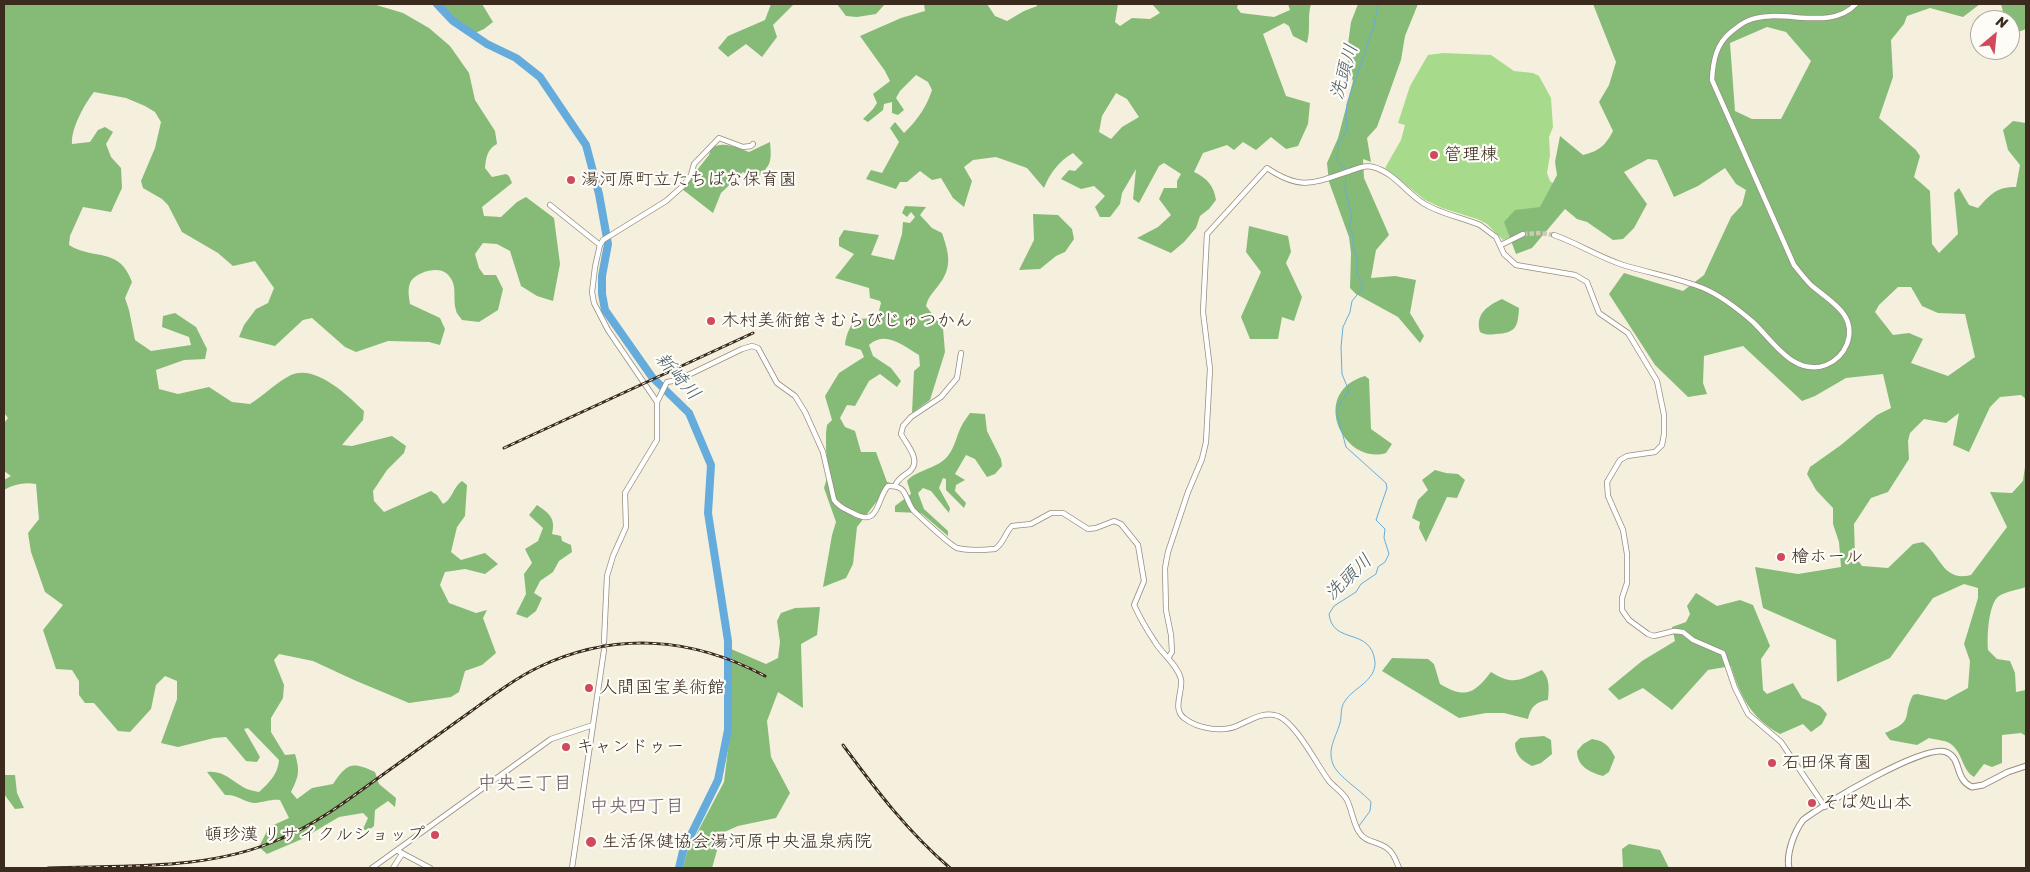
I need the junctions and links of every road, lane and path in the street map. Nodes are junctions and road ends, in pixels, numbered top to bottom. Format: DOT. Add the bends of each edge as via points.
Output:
graph roads {
  1 [pos="1856,4"];
  2 [pos="753,144"];
  3 [pos="550,205"];
  4 [pos="1523,234"];
  5 [pos="1554,235"];
  6 [pos="600,245"];
  7 [pos="1501,245"];
  8 [pos="961,353"];
  9 [pos="657,402"];
  10 [pos="895,486"];
  11 [pos="604,642"];
  12 [pos="604,650"];
  13 [pos="1168,658"];
  14 [pos="593,725"];
  15 [pos="2026,766"];
  16 [pos="1825,807"];
  17 [pos="400,852"];
  18 [pos="372,868"];
  19 [pos="393,868"];
  20 [pos="430,868"];
  21 [pos="572,868"];
  22 [pos="1399,868"];
  23 [pos="1789,868"];
  1 -- 5 [label="street" via="1848,12 1832,17 1760,17 1748,20 1724,38 1712,69 1712,80 1794,265 1840,308 1848,321 1847,342 1833,362 1817,367 1800,365 1783,354 1754,323 1723,298 1703,288 1623,265"];
  2 -- 6 [label="street" via="743,147 719,138 694,164 683,186 650,211 610,234"];
  3 -- 6 [label="street"];
  4 -- 7 [label="street"];
  6 -- 9 [label="street" via="592,292 594,303 608,330"];
  7 -- 13 [label="street" via="1480,225 1425,204 1385,173 1363,166 1303,184 1292,182 1267,168 1207,234 1203,312 1210,369 1206,442 1165,568 1172,652"];
  7 -- 16 [label="street" via="1510,261 1519,267 1561,272 1587,282 1599,313 1628,333 1658,381 1664,415 1662,445 1655,452 1620,460 1607,482 1608,496 1623,530 1628,554 1627,583 1621,603 1624,614 1648,634 1683,632 1723,653 1748,714 1781,742"];
  8 -- 10 [label="street" via="957,378 941,397 903,426 902,434 911,447 914,465"];
  9 -- 10 [label="street" via="667,382 678,380 742,349 758,348 777,383 795,396 805,412 823,452 838,506 862,518 870,517 882,502 888,486"];
  9 -- 11 [label="street" via="657,440 625,493 626,527 608,576"];
  10 -- 13 [label="street" via="906,494 913,509 956,548 995,550 1012,526 1031,524 1051,513 1063,513 1088,529 1114,521 1121,524 1138,545 1144,581 1134,605 1156,644"];
  12 -- 14 [label="street"];
  13 -- 22 [label="street" via="1180,678 1180,715 1215,729 1234,727 1256,716 1276,715 1284,719 1304,742 1331,783 1347,799 1359,833 1389,849"];
  14 -- 17 [label="street" via="551,739"];
  14 -- 21 [label="street"];
  15 -- 16 [label="main road" via="1983,786 1972,787 1962,780 1953,756 1944,751 1934,751 1896,765"];
  16 -- 23 [label="main road" via="1800,825 1788,859"];
  17 -- 18 [label="street"];
  17 -- 19 [label="street"];
  17 -- 20 [label="street"];
}
